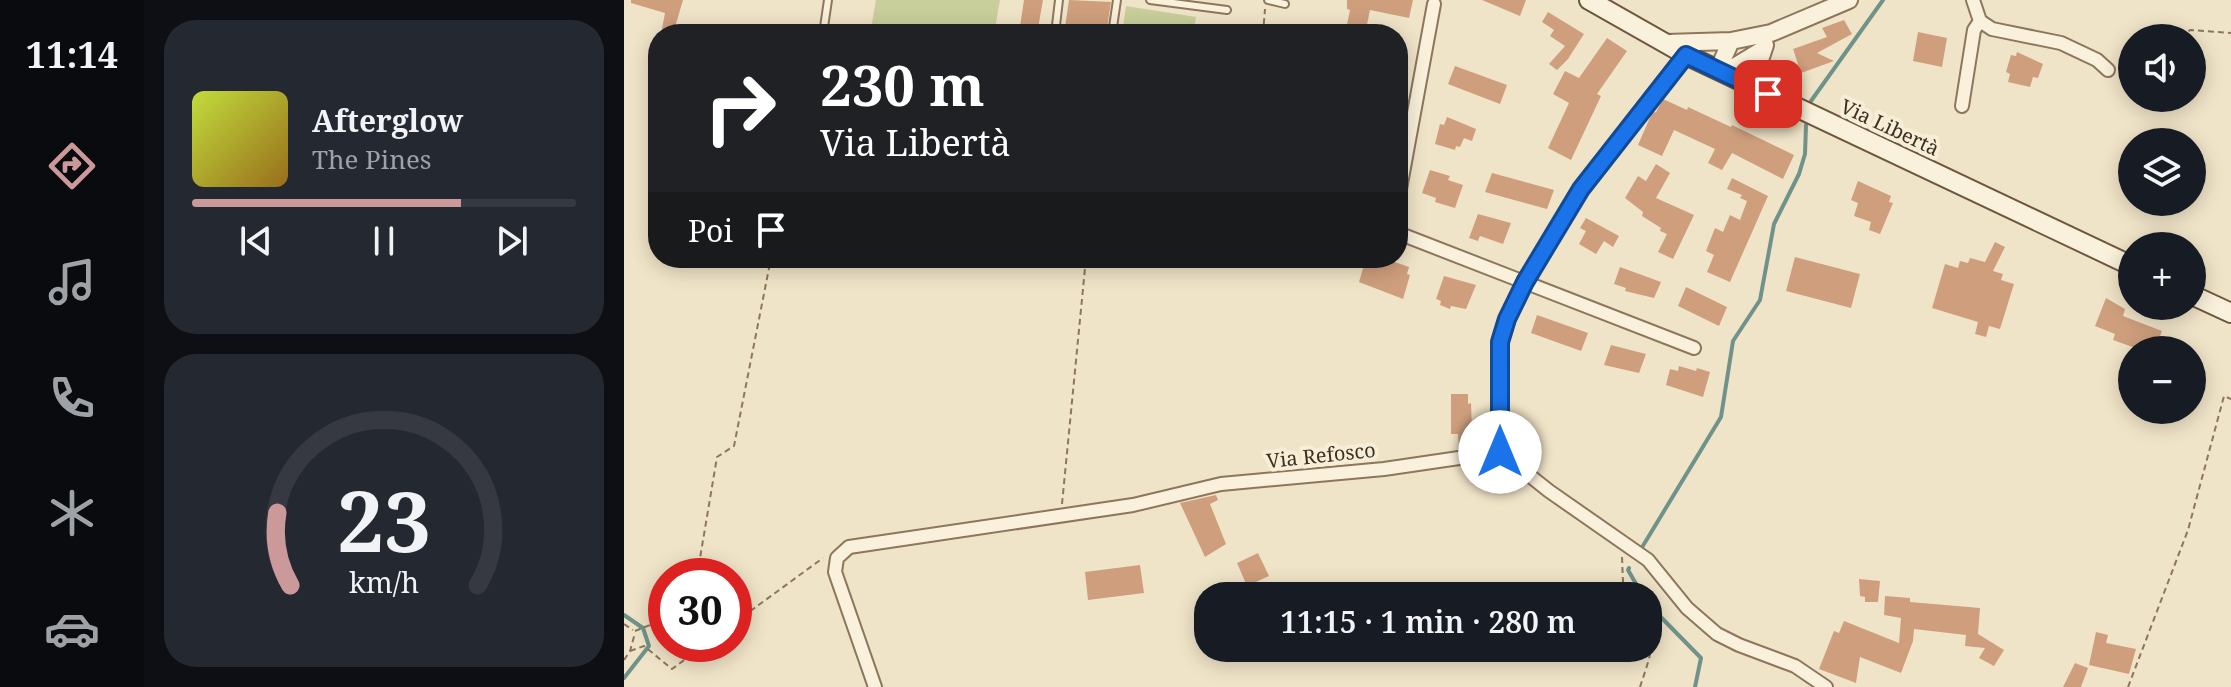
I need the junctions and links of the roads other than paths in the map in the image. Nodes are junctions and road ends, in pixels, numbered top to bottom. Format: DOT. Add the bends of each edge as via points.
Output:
graph roads {
  1 [pos="828,0"];
  2 [pos="1059,0"];
  3 [pos="1117,0"];
  4 [pos="1150,0"];
  5 [pos="1267,0"];
  6 [pos="1589,0"];
  7 [pos="1849,0"];
  8 [pos="1973,0"];
  9 [pos="1285,4"];
  10 [pos="1434,4"];
  11 [pos="1227,10"];
  12 [pos="1980,21"];
  13 [pos="824,24"];
  14 [pos="1056,24"];
  15 [pos="1113,24"];
  16 [pos="1771,33"];
  17 [pos="1731,41"];
  18 [pos="1666,43"];
  19 [pos="1762,50"];
  20 [pos="1686,55"];
  21 [pos="2108,70"];
  22 [pos="1724,73"];
  23 [pos="1768,94"];
  24 [pos="1962,106"];
  25 [pos="1408,146"];
  26 [pos="1408,237"];
  27 [pos="2118,259"];
  28 [pos="1525,282"];
  29 [pos="2206,301"];
  30 [pos="2231,313"];
  31 [pos="1694,348"];
  32 [pos="1500,452"];
  33 [pos="875,687"];
  34 [pos="1826,687"];
  1 -- 13 [label="lane"];
  2 -- 14 [label="lane"];
  3 -- 15 [label="lane"];
  4 -- 11 [label="lane"];
  5 -- 9 [label="lane"];
  6 -- 18 [label="main road, Via Libertà"];
  7 -- 16 [label="street"];
  8 -- 12 [label="street"];
  10 -- 25 [label="street"];
  12 -- 21 [label="street" via="1992,29 2061,43"];
  12 -- 24 [label="street" via="1974,30"];
  16 -- 17 [label="street"];
  16 -- 19 [label="street"];
  17 -- 18 [label="street"];
  17 -- 22 [label="street" via="1722,61"];
  18 -- 20 [label="main road, Via Libertà"];
  19 -- 22 [label="street"];
  19 -- 23 [label="street" via="1759,63"];
  20 -- 22 [label="main road, Via Libertà"];
  20 -- 28 [label="street" via="1581,189"];
  22 -- 23 [label="main road, Via Libertà"];
  23 -- 27 [label="main road, Via Libertà"];
  26 -- 28 [label="street"];
  28 -- 31 [label="street"];
  28 -- 32 [label="street" via="1500,342"];
  29 -- 30 [label="main road"];
  32 -- 33 [label="street, Via Refosco" via="1221,484 1133,505 849,547 841,552 835,572"];
  32 -- 34 [label="street" via="1648,560 1687,608 1717,634 1795,666"];
}
